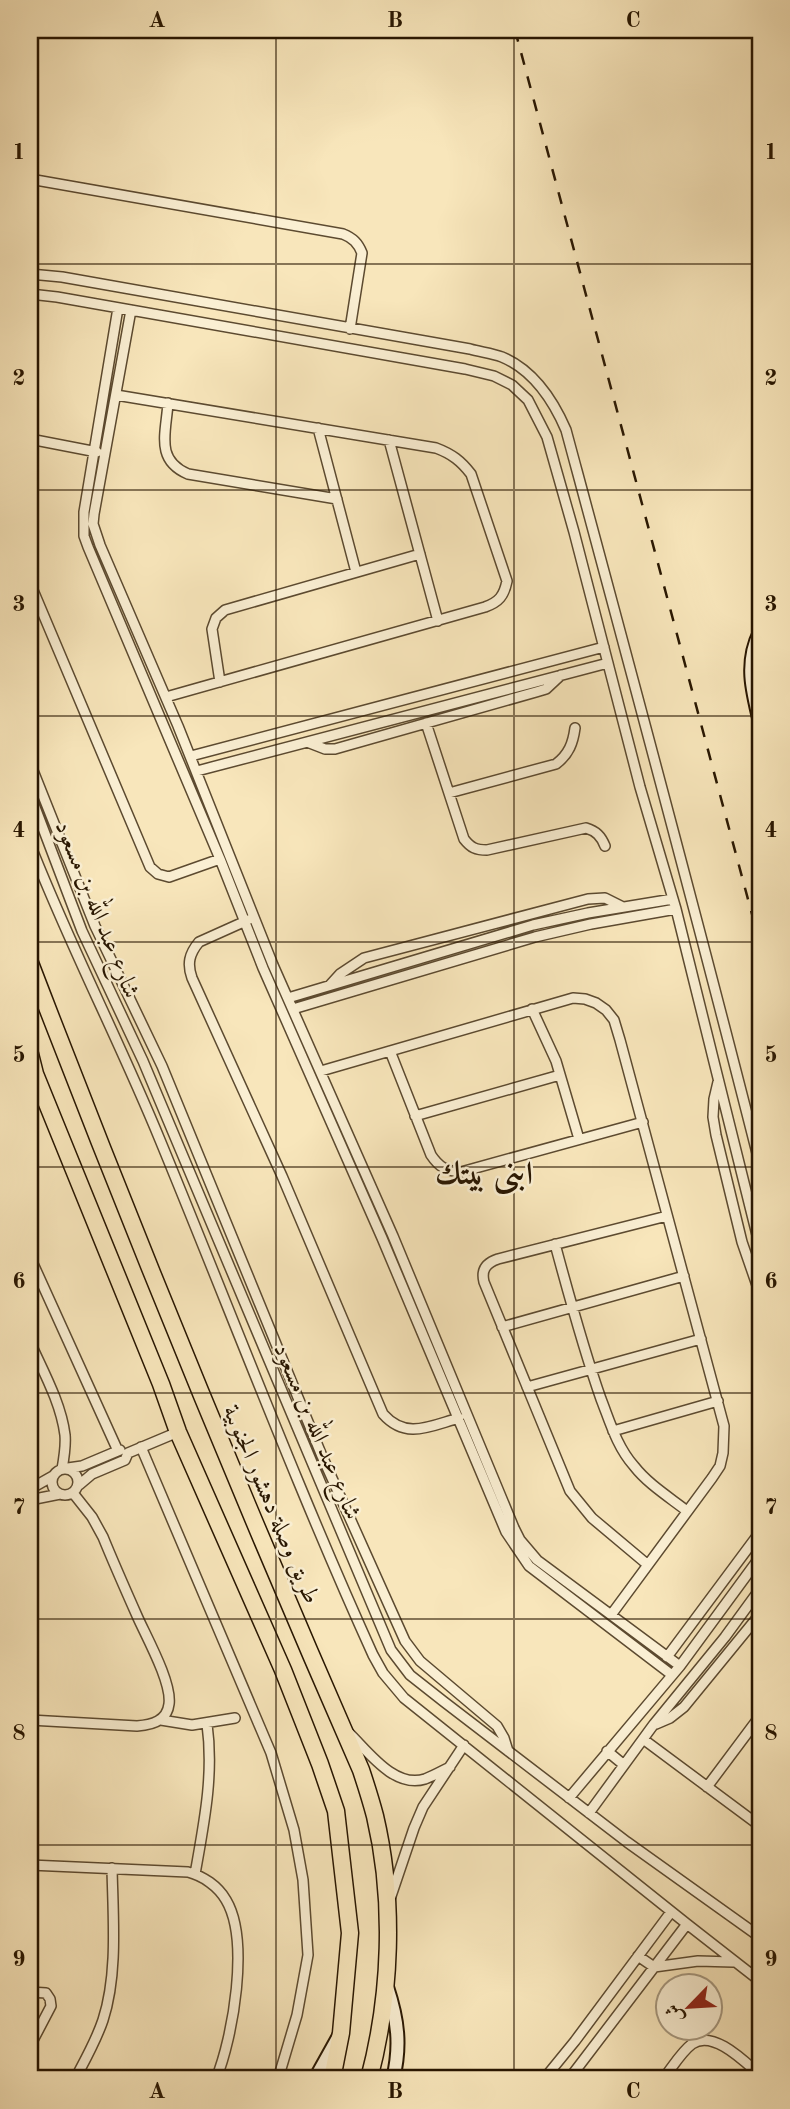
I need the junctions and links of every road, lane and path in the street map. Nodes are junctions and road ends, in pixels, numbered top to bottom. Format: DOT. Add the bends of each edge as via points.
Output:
graph roads {
  1 [pos="30,179"];
  2 [pos="30,274"];
  3 [pos="30,294"];
  4 [pos="118,308"];
  5 [pos="131,310"];
  6 [pos="257,312"];
  7 [pos="350,328"];
  8 [pos="253,332"];
  9 [pos="116,395"];
  10 [pos="168,403"];
  11 [pos="318,428"];
  12 [pos="30,439"];
  13 [pos="389,440"];
  14 [pos="94,451"];
  15 [pos="105,453"];
  16 [pos="337,499"];
  17 [pos="593,527"];
  18 [pos="574,532"];
  19 [pos="420,554"];
  20 [pos="356,572"];
  21 [pos="30,583"];
  22 [pos="438,621"];
  23 [pos="760,632"];
  24 [pos="604,647"];
  25 [pos="608,663"];
  26 [pos="561,675"];
  27 [pos="220,682"];
  28 [pos="166,697"];
  29 [pos="760,722"];
  30 [pos="426,723"];
  31 [pos="178,726"];
  32 [pos="575,727"];
  33 [pos="166,731"];
  34 [pos="307,742"];
  35 [pos="191,757"];
  36 [pos="30,763"];
  37 [pos="197,771"];
  38 [pos="659,783"];
  39 [pos="640,787"];
  40 [pos="449,793"];
  41 [pos="30,794"];
  42 [pos="51,812"];
  43 [pos="39,817"];
  44 [pos="30,844"];
  45 [pos="605,846"];
  46 [pos="220,859"];
  47 [pos="673,898"];
  48 [pos="623,907"];
  49 [pos="676,909"];
  50 [pos="254,917"];
  51 [pos="245,921"];
  52 [pos="95,926"];
  53 [pos="82,931"];
  54 [pos="708,958"];
  55 [pos="689,962"];
  56 [pos="30,963"];
  57 [pos="330,985"];
  58 [pos="288,998"];
  59 [pos="293,1009"];
  60 [pos="532,1009"];
  61 [pos="390,1051"];
  62 [pos="313,1052"];
  63 [pos="30,1054"];
  64 [pos="302,1056"];
  65 [pos="32,1070"];
  66 [pos="321,1071"];
  67 [pos="560,1074"];
  68 [pos="718,1081"];
  69 [pos="182,1114"];
  70 [pos="415,1116"];
  71 [pos="168,1120"];
  72 [pos="643,1122"];
  73 [pos="579,1139"];
  74 [pos="760,1165"];
  75 [pos="218,1204"];
  76 [pos="205,1209"];
  77 [pos="667,1216"];
  78 [pos="742,1242"];
  79 [pos="759,1243"];
  80 [pos="555,1244"];
  81 [pos="30,1257"];
  82 [pos="684,1276"];
  83 [pos="254,1292"];
  84 [pos="760,1293"];
  85 [pos="242,1298"];
  86 [pos="572,1308"];
  87 [pos="502,1327"];
  88 [pos="429,1336"];
  89 [pos="701,1339"];
  90 [pos="30,1342"];
  91 [pos="590,1370"];
  92 [pos="527,1387"];
  93 [pos="718,1401"];
  94 [pos="459,1418"];
  95 [pos="613,1431"];
  96 [pos="178,1432"];
  97 [pos="141,1447"];
  98 [pos="118,1451"];
  99 [pos="128,1453"];
  100 [pos="483,1464"];
  101 [pos="65,1468"];
  102 [pos="53,1476"];
  103 [pos="333,1480"];
  104 [pos="321,1487"];
  105 [pos="30,1489"];
  106 [pos="76,1489"];
  107 [pos="60,1494"];
  108 [pos="30,1500"];
  109 [pos="687,1511"];
  110 [pos="760,1532"];
  111 [pos="342,1537"];
  112 [pos="324,1544"];
  113 [pos="760,1557"];
  114 [pos="648,1565"];
  115 [pos="552,1577"];
  116 [pos="760,1592"];
  117 [pos="734,1593"];
  118 [pos="750,1604"];
  119 [pos="760,1610"];
  120 [pos="611,1615"];
  121 [pos="667,1657"];
  122 [pos="680,1666"];
  123 [pos="672,1675"];
  124 [pos="760,1716"];
  125 [pos="235,1718"];
  126 [pos="30,1720"];
  127 [pos="161,1720"];
  128 [pos="207,1724"];
  129 [pos="654,1724"];
  130 [pos="342,1726"];
  131 [pos="643,1739"];
  132 [pos="464,1745"];
  133 [pos="508,1751"];
  134 [pos="607,1751"];
  135 [pos="624,1765"];
  136 [pos="451,1766"];
  137 [pos="707,1787"];
  138 [pos="569,1798"];
  139 [pos="589,1814"];
  140 [pos="760,1825"];
  141 [pos="30,1865"];
  142 [pos="113,1868"];
  143 [pos="195,1874"];
  144 [pos="386,1911"];
  145 [pos="671,1912"];
  146 [pos="687,1924"];
  147 [pos="760,1937"];
  148 [pos="638,1956"];
  149 [pos="736,1962"];
  150 [pos="760,1964"];
  151 [pos="654,1968"];
  152 [pos="756,1978"];
  153 [pos="386,1985"];
  154 [pos="30,1992"];
  155 [pos="341,2033"];
  156 [pos="30,2046"];
  157 [pos="760,2075"];
  158 [pos="75,2079"];
  159 [pos="216,2079"];
  160 [pos="278,2079"];
  161 [pos="315,2079"];
  162 [pos="332,2079"];
  163 [pos="369,2079"];
  164 [pos="393,2079"];
  165 [pos="544,2079"];
  166 [pos="569,2079"];
  167 [pos="663,2079"];
  1 -- 7 [label="street" via="352,237 362,253"];
  2 -- 6 [label="street"];
  3 -- 4 [label="street"];
  4 -- 5 [label="street"];
  4 -- 14 [label="street"];
  5 -- 8 [label="street"];
  5 -- 9 [label="street"];
  6 -- 7 [label="street"];
  6 -- 8 [label="street"];
  7 -- 17 [label="street" via="470,349 502,357 523,370 556,407"];
  8 -- 18 [label="street" via="466,369 512,385 528,400 547,437"];
  9 -- 10 [label="street"];
  9 -- 15 [label="street"];
  10 -- 11 [label="street"];
  10 -- 16 [label="street" via="166,456 174,468"];
  11 -- 13 [label="street"];
  11 -- 16 [label="street"];
  12 -- 14 [label="street"];
  13 -- 19 [label="street"];
  13 -- 22 [label="street" via="436,448 462,462 474,482 507,581 497,603"];
  14 -- 15 [label="street"];
  14 -- 33 [label="street" via="84,512 85,536"];
  15 -- 28 [label="street" via="94,514 96,533"];
  16 -- 20 [label="street"];
  17 -- 18 [label="street"];
  17 -- 38 [label="street"];
  18 -- 24 [label="street"];
  19 -- 20 [label="street"];
  19 -- 22 [label="street"];
  20 -- 27 [label="street" via="220,613 212,629"];
  21 -- 46 [label="street" via="150,867 169,877"];
  22 -- 27 [label="street"];
  23 -- 29 [label="main road" via="750,671"];
  24 -- 25 [label="street"];
  24 -- 35 [label="street"];
  25 -- 26 [label="street"];
  25 -- 39 [label="street"];
  26 -- 30 [label="street" via="546,689"];
  26 -- 34 [label="street"];
  27 -- 28 [label="street"];
  28 -- 31 [label="street"];
  30 -- 34 [label="street" via="334,749"];
  30 -- 40 [label="street"];
  31 -- 33 [label="street"];
  31 -- 35 [label="street"];
  32 -- 40 [label="street" via="570,748 556,764"];
  33 -- 46 [label="street"];
  34 -- 37 [label="street"];
  35 -- 37 [label="street"];
  36 -- 42 [label="street"];
  37 -- 50 [label="street"];
  38 -- 39 [label="street"];
  38 -- 54 [label="street"];
  39 -- 47 [label="street"];
  40 -- 45 [label="street" via="464,839 478,850 586,828 601,837"];
  41 -- 43 [label="street, شارع عبد الله بن مسعود"];
  42 -- 43 [label="street"];
  42 -- 52 [label="street"];
  43 -- 53 [label="street, شارع عبد الله بن مسعود"];
  44 -- 112 [label="street, شارع عبد الله بن مسعود" via="160,1140"];
  46 -- 51 [label="street"];
  47 -- 48 [label="street"];
  47 -- 49 [label="street"];
  48 -- 57 [label="street" via="533,925"];
  48 -- 57 [label="street" via="605,898 588,899 364,958"];
  49 -- 55 [label="street"];
  49 -- 59 [label="street" via="535,937"];
  50 -- 51 [label="street"];
  50 -- 58 [label="street"];
  51 -- 64 [label="street"];
  51 -- 94 [label="street" via="194,948 188,962 192,978 383,1415 391,1424 416,1430"];
  52 -- 53 [label="street"];
  52 -- 69 [label="street"];
  53 -- 71 [label="street, شارع عبد الله بن مسعود"];
  54 -- 55 [label="street"];
  54 -- 74 [label="street"];
  55 -- 68 [label="street"];
  56 -- 130 [label="highway, طريق وصلة دهشور الجنوبية" via="182,1351"];
  57 -- 58 [label="street"];
  58 -- 59 [label="street"];
  59 -- 62 [label="street"];
  60 -- 61 [label="street"];
  60 -- 67 [label="street"];
  60 -- 72 [label="street" via="573,998 606,1010 621,1040"];
  61 -- 66 [label="street"];
  61 -- 70 [label="street"];
  62 -- 64 [label="street"];
  62 -- 66 [label="street"];
  63 -- 65 [label="highway"];
  64 -- 88 [label="street"];
  65 -- 96 [label="highway"];
  66 -- 88 [label="street"];
  67 -- 70 [label="street"];
  67 -- 73 [label="street"];
  68 -- 78 [label="street" via="713,1117"];
  68 -- 79 [label="street"];
  69 -- 71 [label="street"];
  69 -- 75 [label="street"];
  70 -- 73 [label="street" via="431,1155 448,1171 461,1172"];
  71 -- 76 [label="street, شارع عبد الله بن مسعود"];
  72 -- 73 [label="street"];
  72 -- 77 [label="street"];
  75 -- 76 [label="street"];
  75 -- 83 [label="street"];
  76 -- 85 [label="street, شارع عبد الله بن مسعود"];
  77 -- 80 [label="street"];
  77 -- 82 [label="street"];
  78 -- 79 [label="street"];
  78 -- 84 [label="street"];
  80 -- 86 [label="street"];
  80 -- 87 [label="street" via="490,1261 485,1267 484,1282"];
  81 -- 98 [label="street"];
  82 -- 86 [label="street"];
  82 -- 89 [label="street"];
  83 -- 85 [label="street"];
  83 -- 103 [label="street"];
  85 -- 104 [label="street, شارع عبد الله بن مسعود"];
  86 -- 87 [label="street"];
  86 -- 91 [label="street"];
  87 -- 92 [label="street"];
  88 -- 94 [label="street"];
  88 -- 100 [label="street"];
  89 -- 91 [label="street"];
  89 -- 93 [label="street"];
  90 -- 101 [label="street" via="63,1426"];
  91 -- 92 [label="street"];
  91 -- 95 [label="street"];
  92 -- 114 [label="street" via="570,1491 592,1518"];
  93 -- 95 [label="street"];
  93 -- 109 [label="street" via="724,1426 720,1466"];
  94 -- 100 [label="street"];
  95 -- 109 [label="street" via="634,1467"];
  96 -- 97 [label="street"];
  96 -- 155 [label="highway" via="283,1670 336,1811 350,1933"];
  97 -- 99 [label="street"];
  97 -- 160 [label="street" via="271,1753 294,1830 308,1955 295,2026"];
  98 -- 99 [label="street"];
  98 -- 101 [label="street"];
  99 -- 106 [label="street" via="125,1460 92,1474"];
  100 -- 115 [label="street" via="512,1544 529,1566"];
  101 -- 102 [label="street"];
  101 -- 106 [label="street" via="78,1476"];
  102 -- 105 [label="street"];
  102 -- 107 [label="street" via="54,1489"];
  103 -- 104 [label="street"];
  103 -- 133 [label="street" via="411,1651 497,1726"];
  104 -- 111 [label="street, شارع عبد الله بن مسعود"];
  106 -- 107 [label="street"];
  106 -- 127 [label="street" via="98,1526 160,1667 169,1696 167,1714"];
  107 -- 108 [label="street"];
  109 -- 114 [label="street"];
  110 -- 121 [label="street"];
  111 -- 112 [label="street"];
  111 -- 133 [label="street, شارع عبد الله بن مسعود" via="383,1636 400,1663"];
  112 -- 132 [label="street, شارع عبد الله بن مسعود" via="383,1673 404,1698"];
  113 -- 117 [label="street"];
  114 -- 120 [label="street"];
  115 -- 120 [label="street"];
  115 -- 123 [label="street"];
  116 -- 118 [label="street"];
  117 -- 118 [label="street"];
  117 -- 122 [label="street"];
  118 -- 129 [label="street"];
  119 -- 129 [label="street" via="684,1707"];
  120 -- 121 [label="street"];
  121 -- 122 [label="street"];
  122 -- 123 [label="street"];
  123 -- 134 [label="street"];
  124 -- 137 [label="street"];
  125 -- 128 [label="street"];
  126 -- 127 [label="street" via="137,1726"];
  127 -- 128 [label="street"];
  128 -- 143 [label="street" via="210,1782"];
  129 -- 131 [label="street"];
  130 -- 136 [label="street" via="399,1777 426,1779"];
  130 -- 144 [label="highway, طريق وصلة دهشور الجنوبية" via="375,1816"];
  131 -- 135 [label="street"];
  131 -- 137 [label="street"];
  132 -- 136 [label="street"];
  132 -- 145 [label="street, شارع عبد الله بن مسعود"];
  133 -- 138 [label="street, شارع عبد الله بن مسعود"];
  134 -- 135 [label="street"];
  134 -- 138 [label="street"];
  135 -- 139 [label="street"];
  136 -- 144 [label="street" via="418,1819"];
  137 -- 140 [label="street"];
  138 -- 139 [label="street, شارع عبد الله بن مسعود"];
  139 -- 147 [label="street, شارع عبد الله بن مسعود"];
  141 -- 142 [label="street"];
  142 -- 143 [label="street"];
  142 -- 158 [label="street" via="108,2003 98,2035"];
  143 -- 159 [label="street" via="219,1889 227,1901 237,1940 233,2018"];
  144 -- 153 [label="highway, طريق وصلة دهشور الجنوبية"];
  145 -- 146 [label="street, شارع عبد الله بن مسعود"];
  145 -- 148 [label="street"];
  146 -- 149 [label="street, شارع عبد الله بن مسعود"];
  146 -- 151 [label="street"];
  148 -- 151 [label="street"];
  148 -- 165 [label="street"];
  149 -- 151 [label="street" via="698,1961"];
  149 -- 152 [label="street, شارع عبد الله بن مسعود"];
  150 -- 152 [label="street"];
  151 -- 166 [label="street"];
  153 -- 163 [label="highway"];
  153 -- 164 [label="main road, طريق وصلة دهشور الجنوبية" via="399,2036"];
  154 -- 156 [label="street" via="46,1993 51,2006"];
  155 -- 161 [label="main road"];
  155 -- 162 [label="highway"];
  157 -- 167 [label="street" via="710,2040 691,2045"];
}
